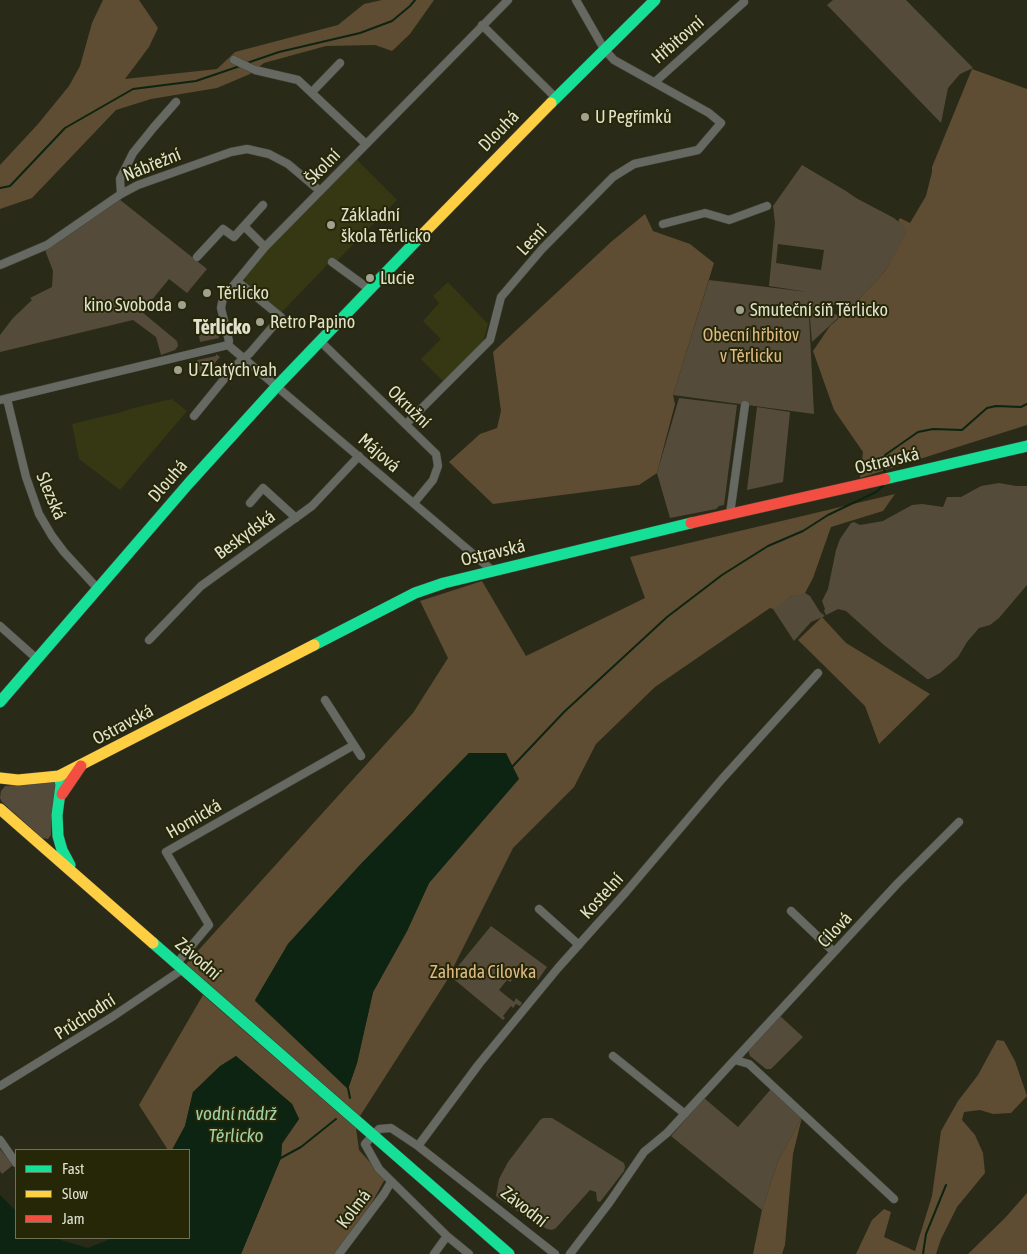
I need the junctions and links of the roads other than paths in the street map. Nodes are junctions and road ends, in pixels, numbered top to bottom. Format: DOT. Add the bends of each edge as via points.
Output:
graph roads {
  1 [pos="508,0"];
  2 [pos="655,0"];
  3 [pos="580,2"];
  4 [pos="744,2"];
  5 [pos="482,25"];
  6 [pos="604,49"];
  7 [pos="234,60"];
  8 [pos="340,63"];
  9 [pos="655,82"];
  10 [pos="312,92"];
  11 [pos="556,98"];
  12 [pos="176,102"];
  13 [pos="721,124"];
  14 [pos="366,144"];
  15 [pos="320,191"];
  16 [pos="121,194"];
  17 [pos="263,205"];
  18 [pos="767,206"];
  19 [pos="663,224"];
  20 [pos="244,226"];
  21 [pos="265,246"];
  22 [pos="197,257"];
  23 [pos="332,262"];
  24 [pos="0,266"];
  25 [pos="237,281"];
  26 [pos="369,289"];
  27 [pos="320,341"];
  28 [pos="228,345"];
  29 [pos="244,358"];
  30 [pos="277,386"];
  31 [pos="3,400"];
  32 [pos="745,405"];
  33 [pos="194,416"];
  34 [pos="406,424"];
  35 [pos="1027,446"];
  36 [pos="359,456"];
  37 [pos="250,503"];
  38 [pos="414,504"];
  39 [pos="730,514"];
  40 [pos="296,518"];
  41 [pos="494,572"];
  42 [pos="98,589"];
  43 [pos="0,626"];
  44 [pos="149,640"];
  45 [pos="37,660"];
  46 [pos="818,672"];
  47 [pos="325,700"];
  48 [pos="0,702"];
  49 [pos="354,745"];
  50 [pos="361,756"];
  51 [pos="81,766"];
  52 [pos="59,776"];
  53 [pos="1,779"];
  54 [pos="61,796"];
  55 [pos="0,809"];
  56 [pos="959,822"];
  57 [pos="58,836"];
  58 [pos="38,841"];
  59 [pos="75,873"];
  60 [pos="539,909"];
  61 [pos="791,911"];
  62 [pos="579,945"];
  63 [pos="834,952"];
  64 [pos="180,966"];
  65 [pos="613,1056"];
  66 [pos="735,1060"];
  67 [pos="0,1086"];
  68 [pos="686,1114"];
  69 [pos="372,1135"];
  70 [pos="0,1140"];
  71 [pos="418,1146"];
  72 [pos="15,1162"];
  73 [pos="391,1182"];
  74 [pos="894,1199"];
  75 [pos="447,1236"];
  76 [pos="339,1254"];
  77 [pos="434,1254"];
  78 [pos="469,1254"];
  79 [pos="508,1254"];
  80 [pos="555,1254"];
  81 [pos="570,1254"];
  1 -- 5 [label="street, Školní"];
  2 -- 6 [label="main road, Dlouhá"];
  3 -- 6 [label="street"];
  4 -- 9 [label="street, Hřbitovní"];
  5 -- 11 [label="street"];
  5 -- 14 [label="street, Školní"];
  6 -- 9 [label="street, Hřbitovní" via="614,60"];
  6 -- 11 [label="main road, Dlouhá"];
  7 -- 10 [label="street" via="255,70 298,80"];
  8 -- 10 [label="street"];
  9 -- 13 [label="street, Hřbitovní" via="709,113"];
  10 -- 14 [label="street"];
  11 -- 26 [label="main road, Dlouhá"];
  12 -- 16 [label="street" via="133,153 120,179"];
  13 -- 34 [label="street, Lesní" via="698,150 634,164 613,177 542,249 501,297 490,340"];
  14 -- 15 [label="street, Školní"];
  15 -- 16 [label="street, Nábřežní" via="288,164 269,154 247,149 162,175"];
  15 -- 21 [label="street, Školní"];
  16 -- 24 [label="street, Nábřežní" via="47,246"];
  17 -- 20 [label="street"];
  18 -- 19 [label="street" via="729,220 705,212"];
  20 -- 21 [label="street"];
  20 -- 22 [label="street" via="234,237 223,229"];
  21 -- 25 [label="street, Školní"];
  23 -- 26 [label="street"];
  25 -- 28 [label="street, Školní" via="221,302"];
  25 -- 29 [label="street" via="281,317"];
  26 -- 27 [label="main road, Dlouhá"];
  27 -- 30 [label="main road, Dlouhá"];
  27 -- 34 [label="street, Okružní"];
  28 -- 29 [label="street, Májová"];
  28 -- 31 [label="street"];
  29 -- 30 [label="street, Májová"];
  29 -- 33 [label="street"];
  30 -- 36 [label="street, Májová"];
  30 -- 42 [label="main road, Dlouhá"];
  31 -- 42 [label="street, Slezská" via="39,514 64,552"];
  32 -- 39 [label="street"];
  34 -- 38 [label="street, Okružní" via="436,454 438,466 433,480"];
  35 -- 39 [label="main road, Ostravská"];
  36 -- 38 [label="street, Májová"];
  36 -- 40 [label="street, Beskydská" via="312,506"];
  37 -- 40 [label="street" via="263,488"];
  38 -- 41 [label="street, Májová"];
  39 -- 41 [label="main road, Ostravská"];
  40 -- 44 [label="street, Beskydská" via="201,586"];
  41 -- 51 [label="main road, Ostravská" via="415,593"];
  42 -- 45 [label="main road, Dlouhá"];
  43 -- 45 [label="street"];
  45 -- 48 [label="main road, Dlouhá"];
  46 -- 62 [label="street, Kostelní"];
  47 -- 49 [label="street"];
  49 -- 50 [label="street"];
  49 -- 64 [label="street, Hornická" via="166,852 209,925"];
  51 -- 52 [label="main road, Ostravská"];
  51 -- 54 [label="main road"];
  52 -- 53 [label="main road, Ostravská"];
  52 -- 54 [label="main road"];
  54 -- 57 [label="main road"];
  55 -- 58 [label="main road, Závodní"];
  56 -- 63 [label="street, Cílová"];
  57 -- 58 [label="main road" via="48,844"];
  57 -- 59 [label="main road"];
  58 -- 59 [label="main road, Závodní"];
  59 -- 64 [label="main road, Závodní"];
  60 -- 62 [label="street"];
  61 -- 63 [label="street"];
  62 -- 71 [label="street, Kostelní" via="479,1064"];
  63 -- 66 [label="street, Cílová"];
  64 -- 67 [label="street, Průchodní" via="112,1018"];
  64 -- 69 [label="main road, Závodní"];
  65 -- 68 [label="street"];
  66 -- 68 [label="street, Cílová"];
  66 -- 74 [label="street" via="749,1064"];
  68 -- 81 [label="street, Cílová" via="644,1152"];
  69 -- 71 [label="street, Závodní" via="379,1129 390,1128"];
  69 -- 73 [label="street" via="365,1144 370,1156"];
  69 -- 79 [label="main road, Závodní"];
  70 -- 72 [label="street"];
  71 -- 80 [label="street, Závodní"];
  73 -- 75 [label="street"];
  73 -- 76 [label="street, Kolmá"];
  75 -- 77 [label="street"];
  75 -- 78 [label="street"];
}
